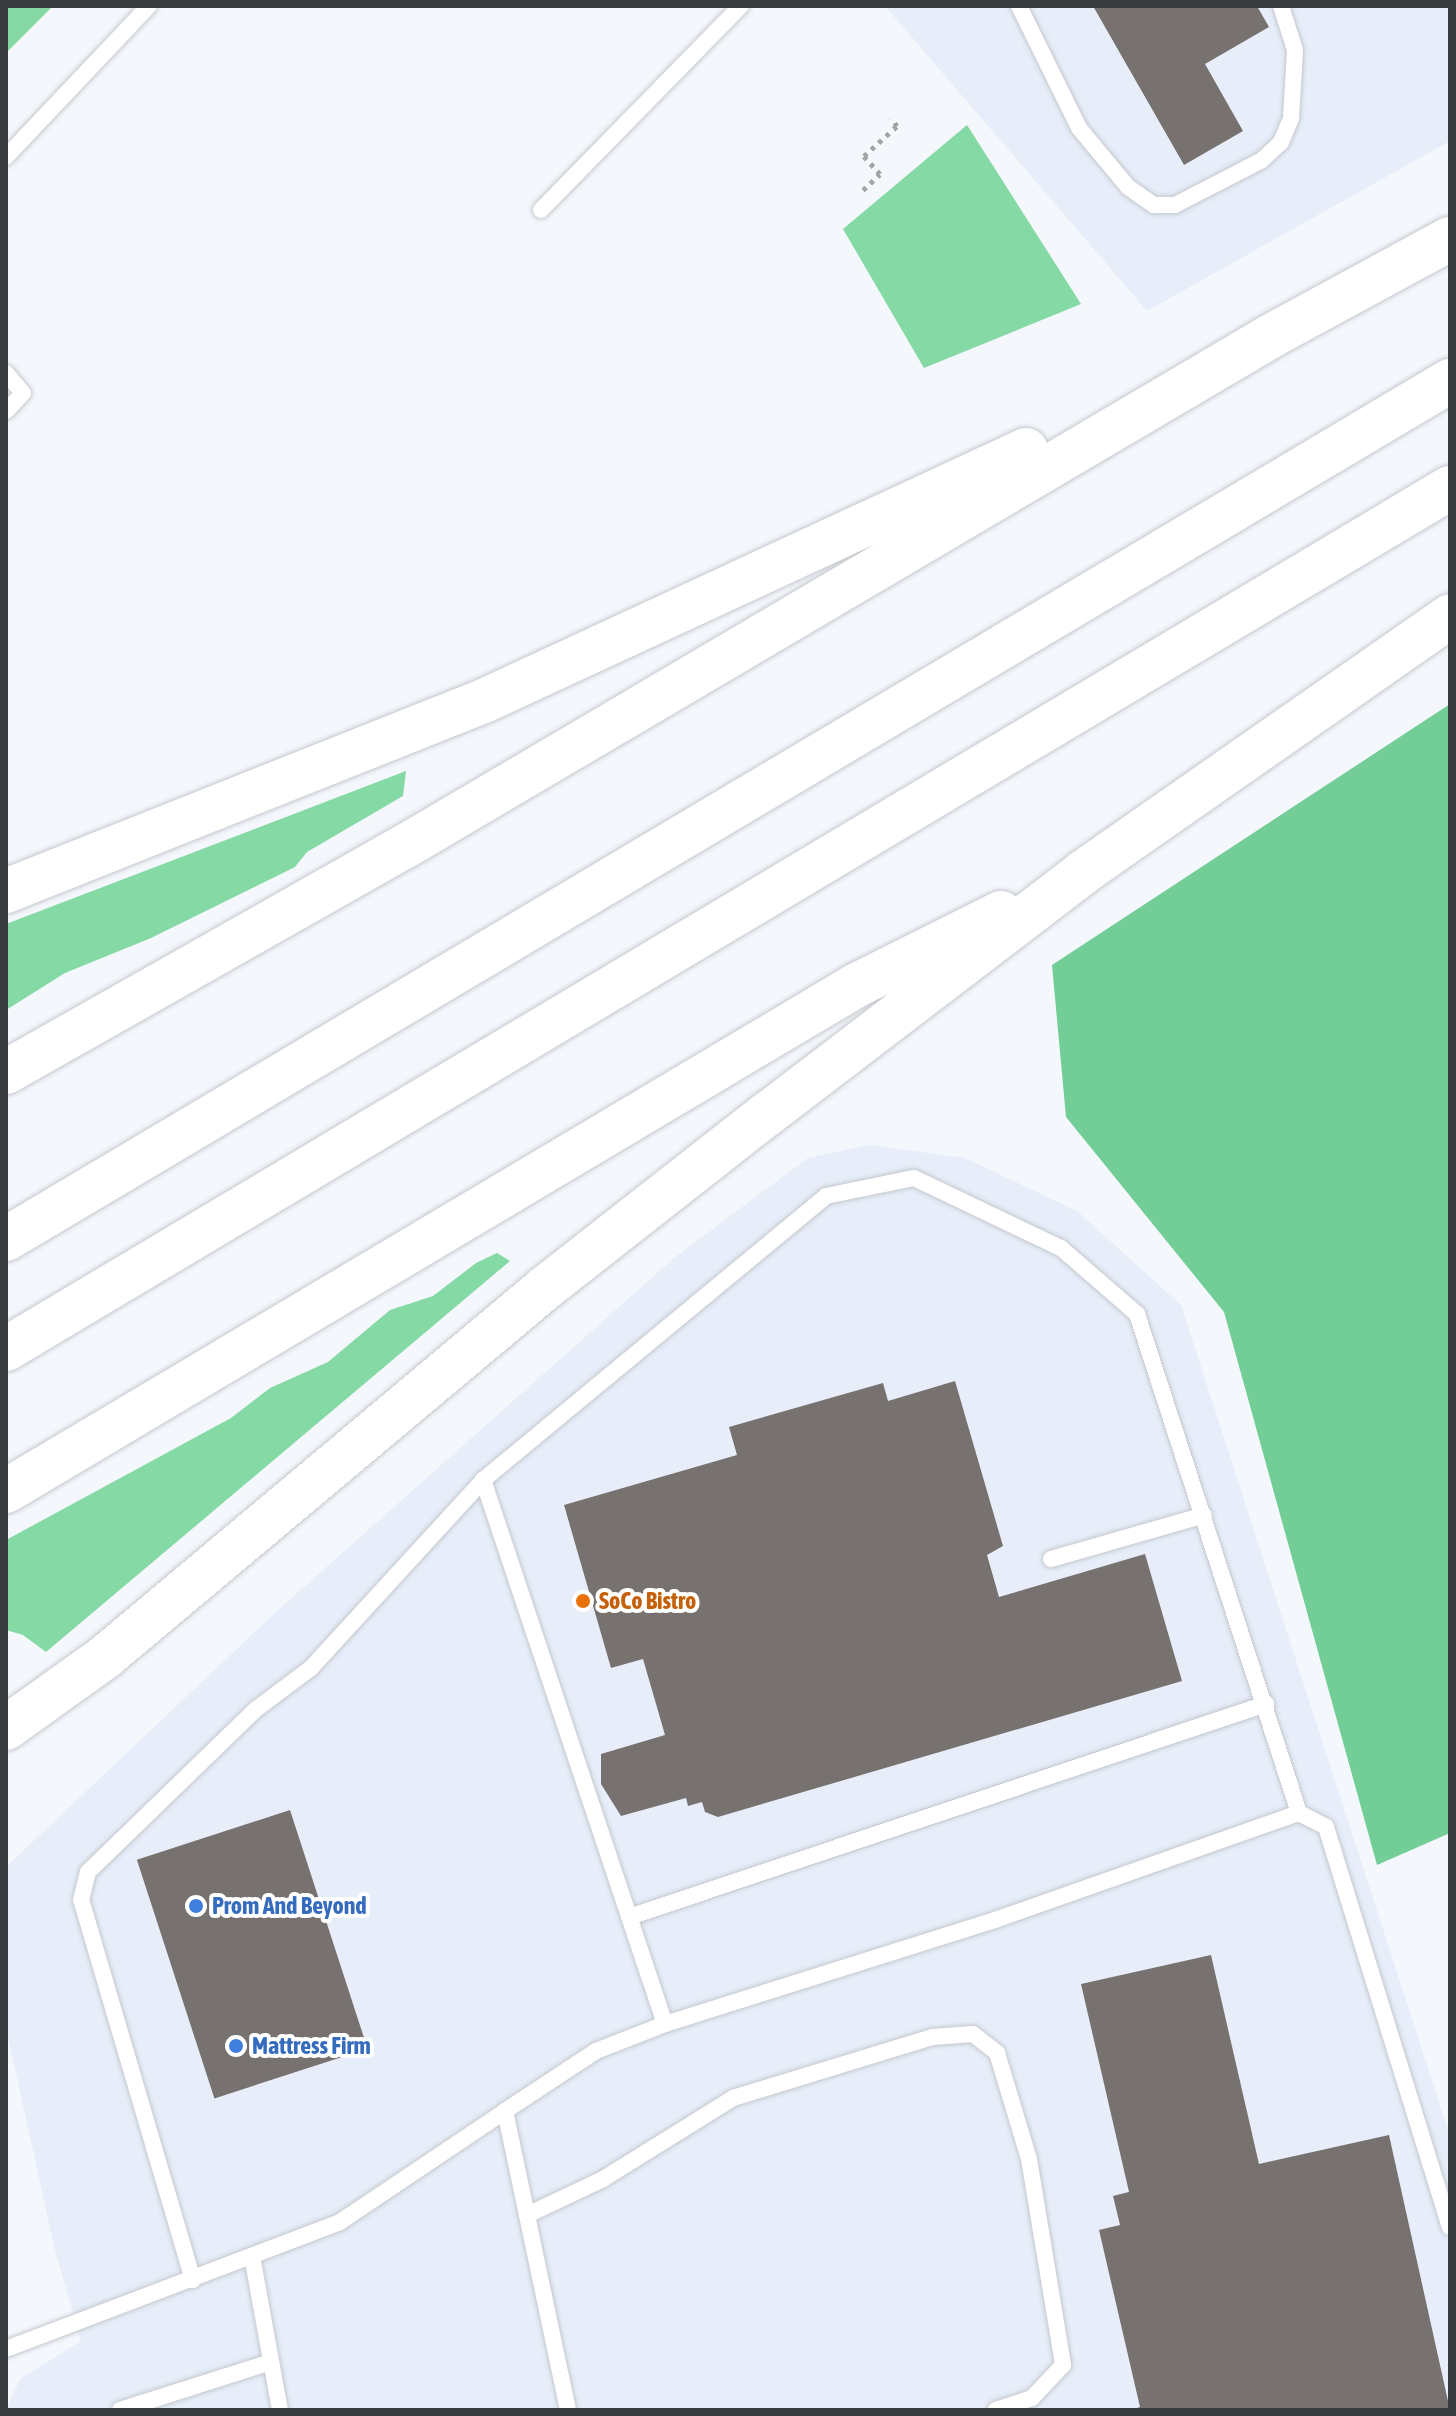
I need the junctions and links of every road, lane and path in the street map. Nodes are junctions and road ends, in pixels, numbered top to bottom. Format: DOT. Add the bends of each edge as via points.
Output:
graph roads {
  1 [pos="149,6"];
  2 [pos="741,6"];
  3 [pos="1019,6"];
  4 [pos="1281,6"];
  5 [pos="891,118"];
  6 [pos="6,157"];
  7 [pos="863,190"];
  8 [pos="541,210"];
  9 [pos="1450,239"];
  10 [pos="1271,336"];
  11 [pos="6,373"];
  12 [pos="1450,381"];
  13 [pos="6,411"];
  14 [pos="1450,488"];
  15 [pos="1450,616"];
  16 [pos="1082,873"];
  17 [pos="6,891"];
  18 [pos="6,1072"];
  19 [pos="6,1239"];
  20 [pos="6,1349"];
  21 [pos="483,1480"];
  22 [pos="6,1491"];
  23 [pos="1204,1515"];
  24 [pos="1051,1559"];
  25 [pos="1266,1704"];
  26 [pos="6,1728"];
  27 [pos="1299,1813"];
  28 [pos="629,1917"];
  29 [pos="665,2024"];
  30 [pos="505,2111"];
  31 [pos="527,2215"];
  32 [pos="1450,2227"];
  33 [pos="252,2256"];
  34 [pos="193,2280"];
  35 [pos="6,2349"];
  36 [pos="271,2362"];
  37 [pos="120,2410"];
  38 [pos="280,2410"];
  39 [pos="568,2410"];
  40 [pos="996,2410"];
  1 -- 6 [label="lane"];
  2 -- 8 [label="lane"];
  3 -- 4 [label="lane" via="1079,128 1128,187 1154,205 1175,205 1262,160 1281,142 1291,118 1295,50"];
  5 -- 7 [label="path" via="897,126 864,156 880,174"];
  9 -- 10 [label="highway"];
  10 -- 17 [label="highway" via="486,700"];
  10 -- 18 [label="highway" via="404,847"];
  11 -- 13 [label="lane" via="23,393"];
  12 -- 19 [label="highway"];
  14 -- 20 [label="highway"];
  15 -- 16 [label="highway"];
  16 -- 22 [label="highway" via="857,985"];
  16 -- 26 [label="highway" via="545,1288 221,1563"];
  21 -- 23 [label="lane" via="826,1196 914,1178 1061,1248 1137,1314"];
  21 -- 28 [label="lane"];
  21 -- 34 [label="lane" via="311,1668 255,1710 88,1872 81,1900"];
  23 -- 24 [label="lane"];
  23 -- 25 [label="lane"];
  25 -- 27 [label="lane"];
  25 -- 28 [label="lane"];
  27 -- 29 [label="lane" via="995,1920"];
  27 -- 32 [label="lane" via="1326,1827"];
  28 -- 29 [label="lane"];
  29 -- 30 [label="lane" via="596,2051"];
  30 -- 31 [label="lane"];
  30 -- 33 [label="lane" via="340,2222"];
  31 -- 39 [label="lane"];
  31 -- 40 [label="lane" via="603,2179 733,2098 933,2037 973,2034 997,2053 1029,2159 1063,2365 1032,2398"];
  33 -- 34 [label="lane"];
  33 -- 36 [label="lane"];
  34 -- 35 [label="lane"];
  36 -- 37 [label="lane"];
  36 -- 38 [label="lane"];
}
